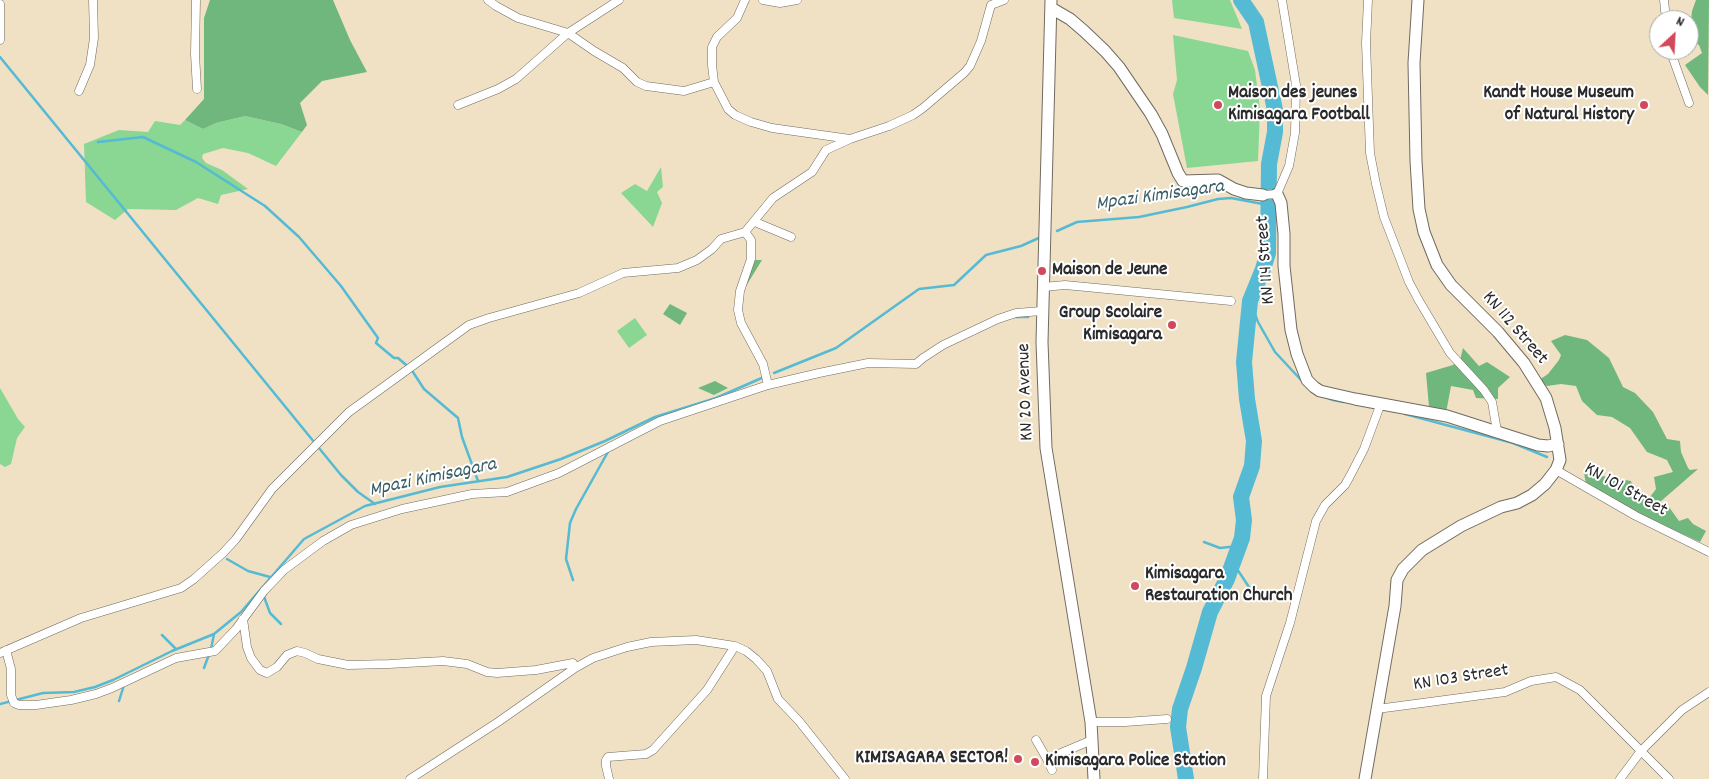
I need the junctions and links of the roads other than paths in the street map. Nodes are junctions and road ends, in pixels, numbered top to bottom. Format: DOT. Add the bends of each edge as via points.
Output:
graph roads {
  1 [pos="93,0"];
  2 [pos="196,0"];
  3 [pos="488,0"];
  4 [pos="619,0"];
  5 [pos="745,0"];
  6 [pos="763,0"];
  7 [pos="797,0"];
  8 [pos="1004,0"];
  9 [pos="1282,0"];
  10 [pos="1368,0"];
  11 [pos="1418,0"];
  12 [pos="0,4"];
  13 [pos="1051,4"];
  14 [pos="568,33"];
  15 [pos="0,40"];
  16 [pos="1674,60"];
  17 [pos="714,82"];
  18 [pos="197,89"];
  19 [pos="79,91"];
  20 [pos="1690,103"];
  21 [pos="458,106"];
  22 [pos="850,139"];
  23 [pos="1277,194"];
  24 [pos="1263,195"];
  25 [pos="755,222"];
  26 [pos="745,232"];
  27 [pos="791,238"];
  28 [pos="1043,287"];
  29 [pos="1231,301"];
  30 [pos="1042,312"];
  31 [pos="768,385"];
  32 [pos="1381,403"];
  33 [pos="1497,431"];
  34 [pos="1558,444"];
  35 [pos="1556,470"];
  36 [pos="1709,545"];
  37 [pos="1700,548"];
  38 [pos="1709,552"];
  39 [pos="243,619"];
  40 [pos="736,646"];
  41 [pos="3,652"];
  42 [pos="575,668"];
  43 [pos="1709,692"];
  44 [pos="1377,709"];
  45 [pos="1167,719"];
  46 [pos="1091,722"];
  47 [pos="1036,740"];
  48 [pos="1092,740"];
  49 [pos="1641,751"];
  50 [pos="1047,759"];
  51 [pos="1052,770"];
  52 [pos="410,779"];
  53 [pos="609,779"];
  54 [pos="846,779"];
  55 [pos="1094,779"];
  56 [pos="1263,779"];
  57 [pos="1365,779"];
  58 [pos="1620,779"];
  59 [pos="1670,779"];
  1 -- 19 [label="street" via="94,38 90,65"];
  2 -- 18 [label="street"];
  3 -- 14 [label="street" via="518,18"];
  4 -- 14 [label="street"];
  5 -- 17 [label="street" via="737,18 714,42"];
  6 -- 7 [label="street" via="780,3"];
  8 -- 22 [label="street" via="991,5 981,41 964,73 913,115"];
  9 -- 23 [label="street" via="1294,65 1296,106 1289,166"];
  10 -- 33 [label="street" via="1366,43 1370,153 1384,217 1418,299 1450,353 1492,402"];
  11 -- 34 [label="street, KN 112 Street" via="1414,63 1416,161 1424,232 1437,265 1451,285 1524,363 1546,398"];
  12 -- 15 [label="street"];
  13 -- 24 [label="street, KN 114 Street" via="1119,67 1151,114 1183,181 1218,180 1234,189"];
  13 -- 28 [label="street, KN 20 Avenue"];
  14 -- 17 [label="street" via="646,86 684,91"];
  14 -- 21 [label="street" via="516,79"];
  16 -- 20 [label="street"];
  17 -- 22 [label="street" via="728,109 751,122"];
  22 -- 25 [label="street" via="826,150 812,172 773,198"];
  23 -- 24 [label="street, KN 114 Street"];
  23 -- 32 [label="street, KN 114 Street" via="1281,202 1291,330 1307,380 1320,390"];
  25 -- 26 [label="street"];
  25 -- 27 [label="street"];
  26 -- 31 [label="street" via="751,240 751,259 740,291 738,310 741,323 763,364"];
  26 -- 41 [label="street" via="722,238 697,260 678,268 623,272 579,293 469,326 349,412 272,489 236,539 194,579 171,592 80,618"];
  28 -- 29 [label="street" via="1065,285"];
  28 -- 30 [label="street, KN 20 Avenue"];
  30 -- 31 [label="street" via="998,319 943,345 916,364 862,364"];
  30 -- 46 [label="street, KN 20 Avenue" via="1046,448"];
  31 -- 39 [label="street" via="660,421 532,484 507,492 472,494 402,509 351,525 309,550 284,570"];
  32 -- 33 [label="street, KN 114 Street" via="1447,416"];
  32 -- 56 [label="street" via="1350,476 1316,521 1290,623 1266,696"];
  33 -- 34 [label="street, KN 114 Street" via="1538,445"];
  34 -- 35 [label="street, KN 112 Street" via="1560,460"];
  35 -- 37 [label="street, KN 101 Street"];
  35 -- 44 [label="street" via="1532,495 1461,526 1422,550 1403,569 1397,580"];
  36 -- 37 [label="street"];
  37 -- 38 [label="street, KN 101 Street"];
  39 -- 41 [label="street" via="216,651 176,658 96,694 36,705 14,703 11,695 12,669"];
  39 -- 42 [label="street" via="251,658 260,670 267,673 287,655 297,651 348,665 443,661 496,673 573,663"];
  40 -- 42 [label="street" via="696,640 651,642 593,658"];
  40 -- 53 [label="street" via="707,690 653,750 646,754 608,757"];
  40 -- 54 [label="street" via="767,671 778,699"];
  42 -- 52 [label="street"];
  43 -- 49 [label="street" via="1682,710"];
  44 -- 49 [label="street, KN 103 Street" via="1505,692 1531,681 1556,677 1586,696"];
  44 -- 57 [label="street"];
  45 -- 46 [label="street"];
  46 -- 48 [label="street, KN 20 Avenue"];
  47 -- 50 [label="street"];
  48 -- 50 [label="street"];
  48 -- 55 [label="street, KN 20 Avenue"];
  49 -- 58 [label="street"];
  49 -- 59 [label="street, KN 103 Street"];
  50 -- 51 [label="street"];
}
